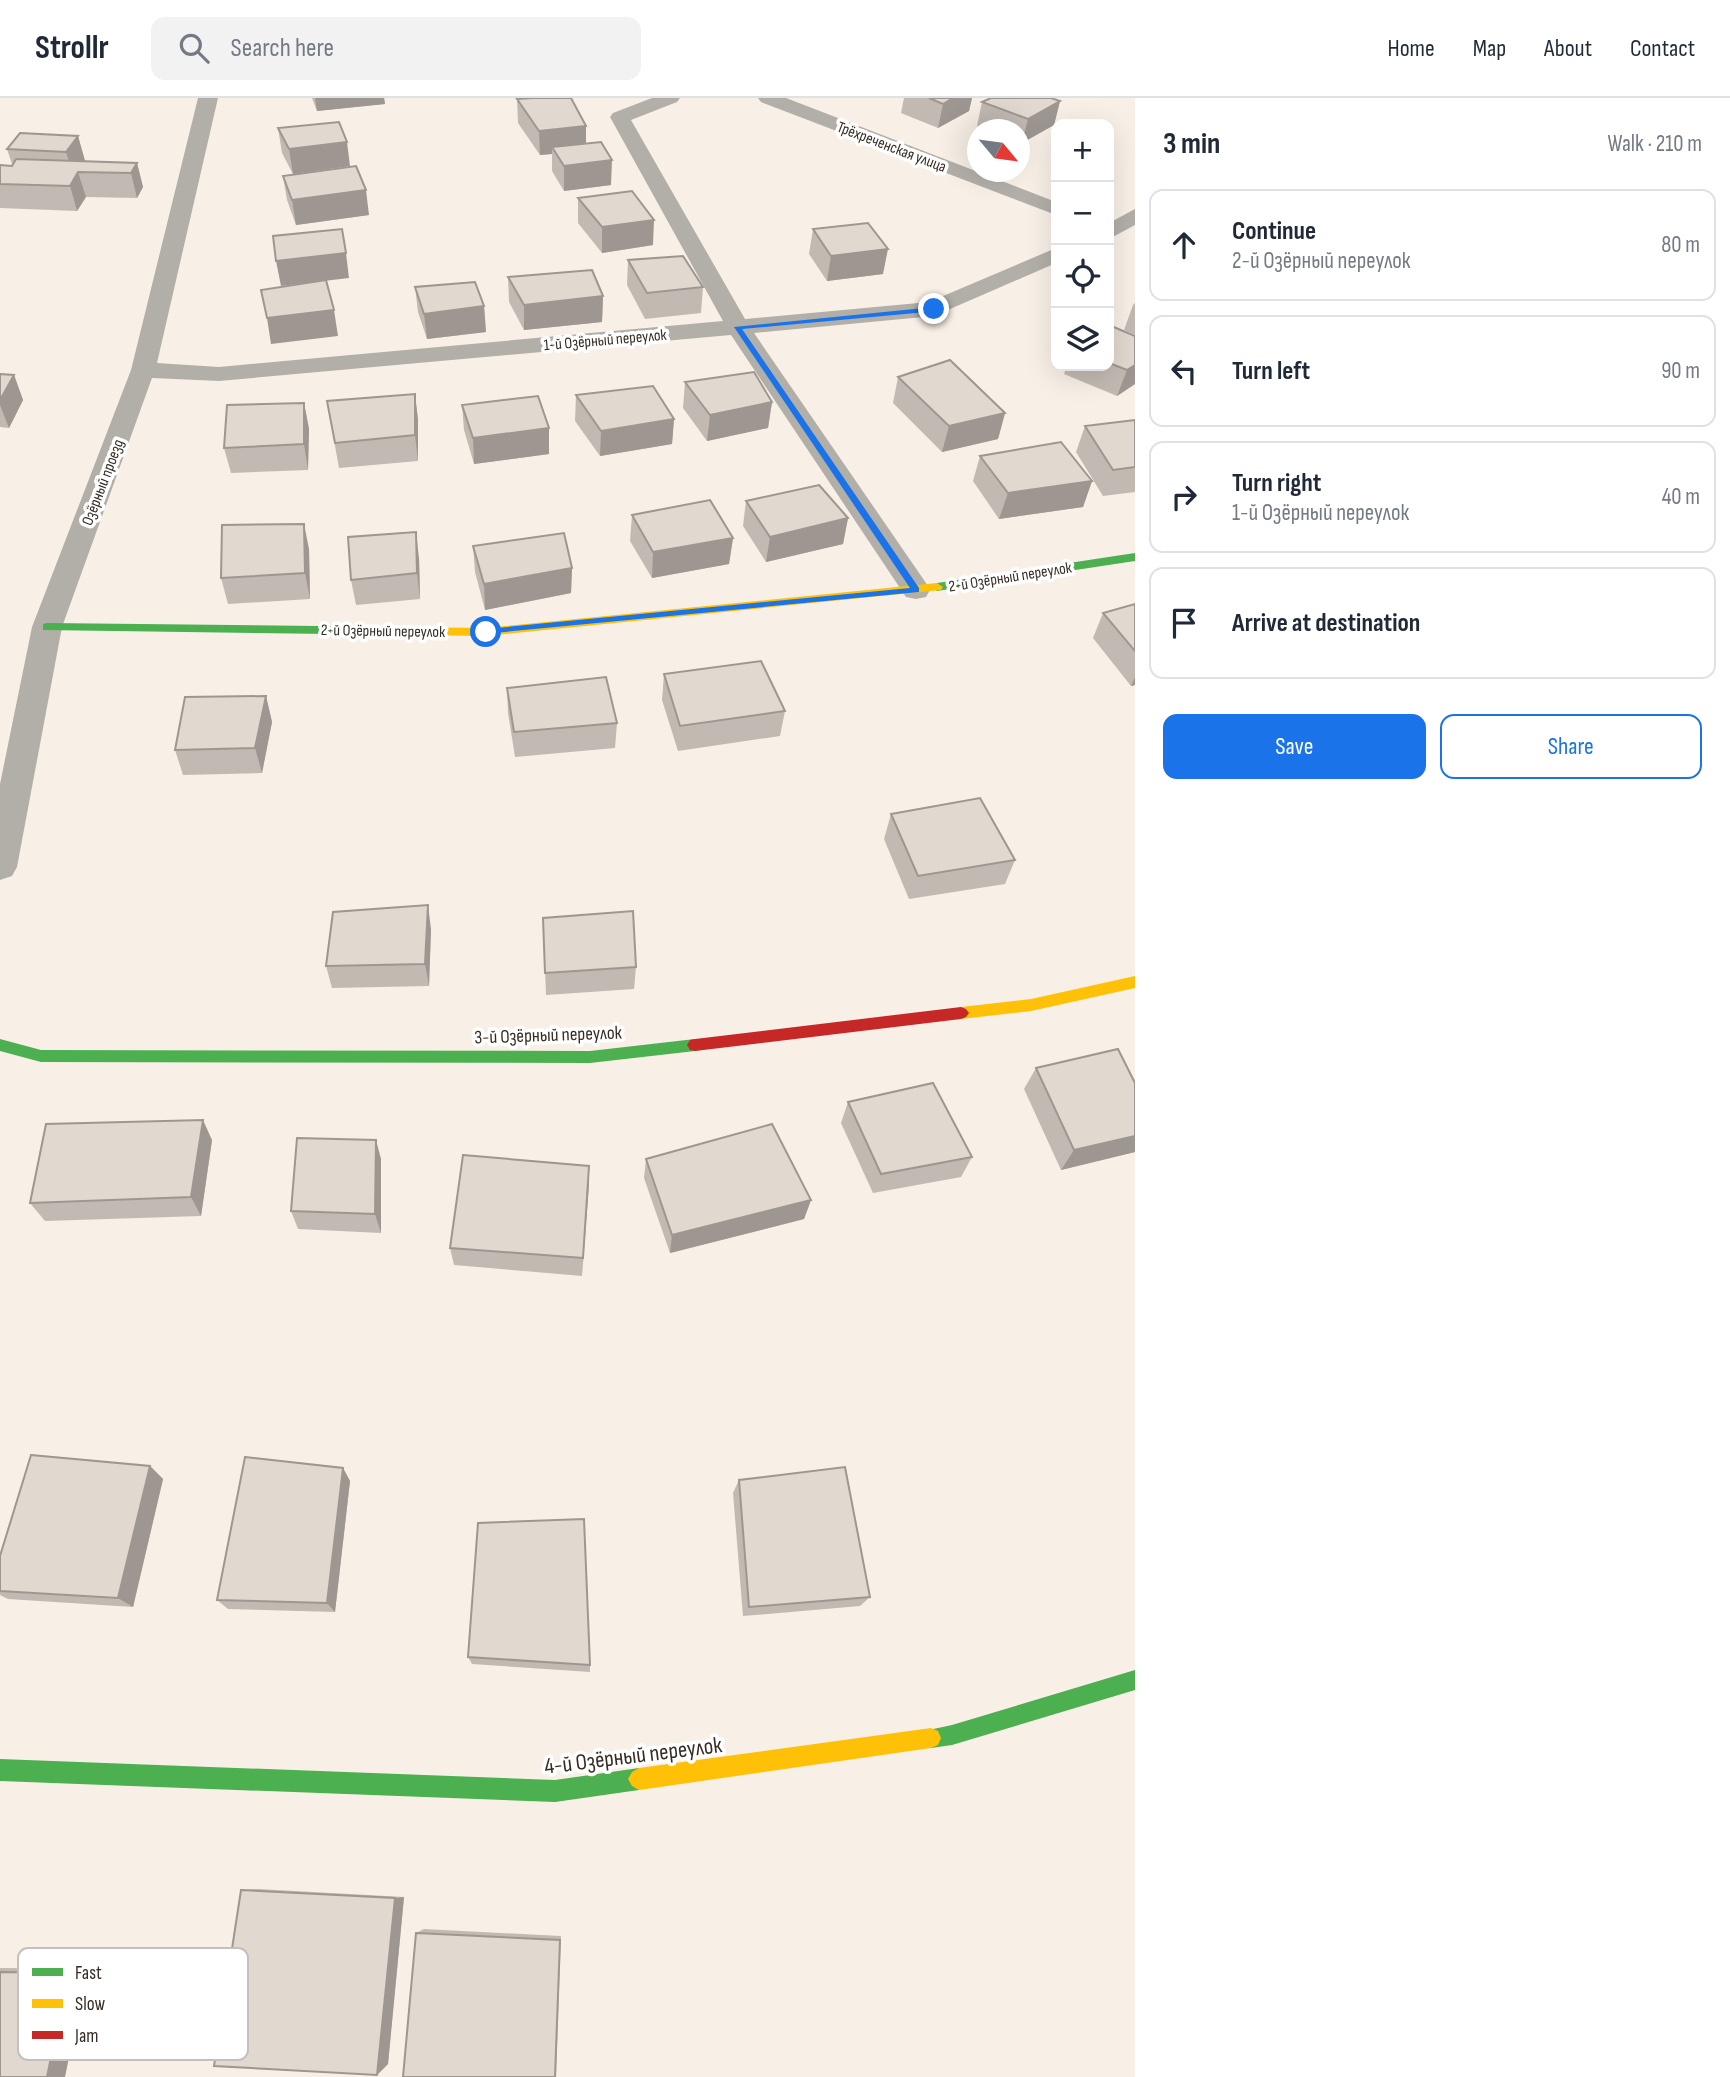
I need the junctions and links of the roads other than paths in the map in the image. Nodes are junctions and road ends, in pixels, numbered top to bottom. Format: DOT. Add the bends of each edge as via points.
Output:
graph roads {
  1 [pos="208,98"];
  2 [pos="670,98"];
  3 [pos="768,98"];
  4 [pos="1051,207"];
  5 [pos="1135,215"];
  6 [pos="1114,228"];
  7 [pos="1114,232"];
  8 [pos="1135,240"];
  9 [pos="1051,257"];
  10 [pos="738,327"];
  11 [pos="144,370"];
  12 [pos="1135,557"];
  13 [pos="916,590"];
  14 [pos="47,627"];
  15 [pos="0,867"];
  16 [pos="1135,982"];
  17 [pos="0,1045"];
  18 [pos="1135,1680"];
  19 [pos="0,1770"];
  1 -- 11 [label="street, Озёрный проезд"];
  2 -- 10 [label="street" via="620,117"];
  3 -- 4 [label="street, Трёхреченская улица"];
  5 -- 6 [label="street"];
  7 -- 8 [label="street"];
  9 -- 10 [label="street, 1-й Озёрный переулок" via="934,309"];
  10 -- 11 [label="street, 1-й Озёрный переулок" via="219,374"];
  10 -- 13 [label="street"];
  11 -- 14 [label="street, Озёрный проезд"];
  12 -- 13 [label="street, 2-й Озёрный переулок"];
  13 -- 14 [label="street, 2-й Озёрный переулок" via="486,632"];
  14 -- 15 [label="street, Озёрный проезд"];
  16 -- 17 [label="street, 3-й Озёрный переулок" via="1031,1005 590,1057 41,1056"];
  18 -- 19 [label="street, 4-й Озёрный переулок" via="952,1735 555,1791"];
}
